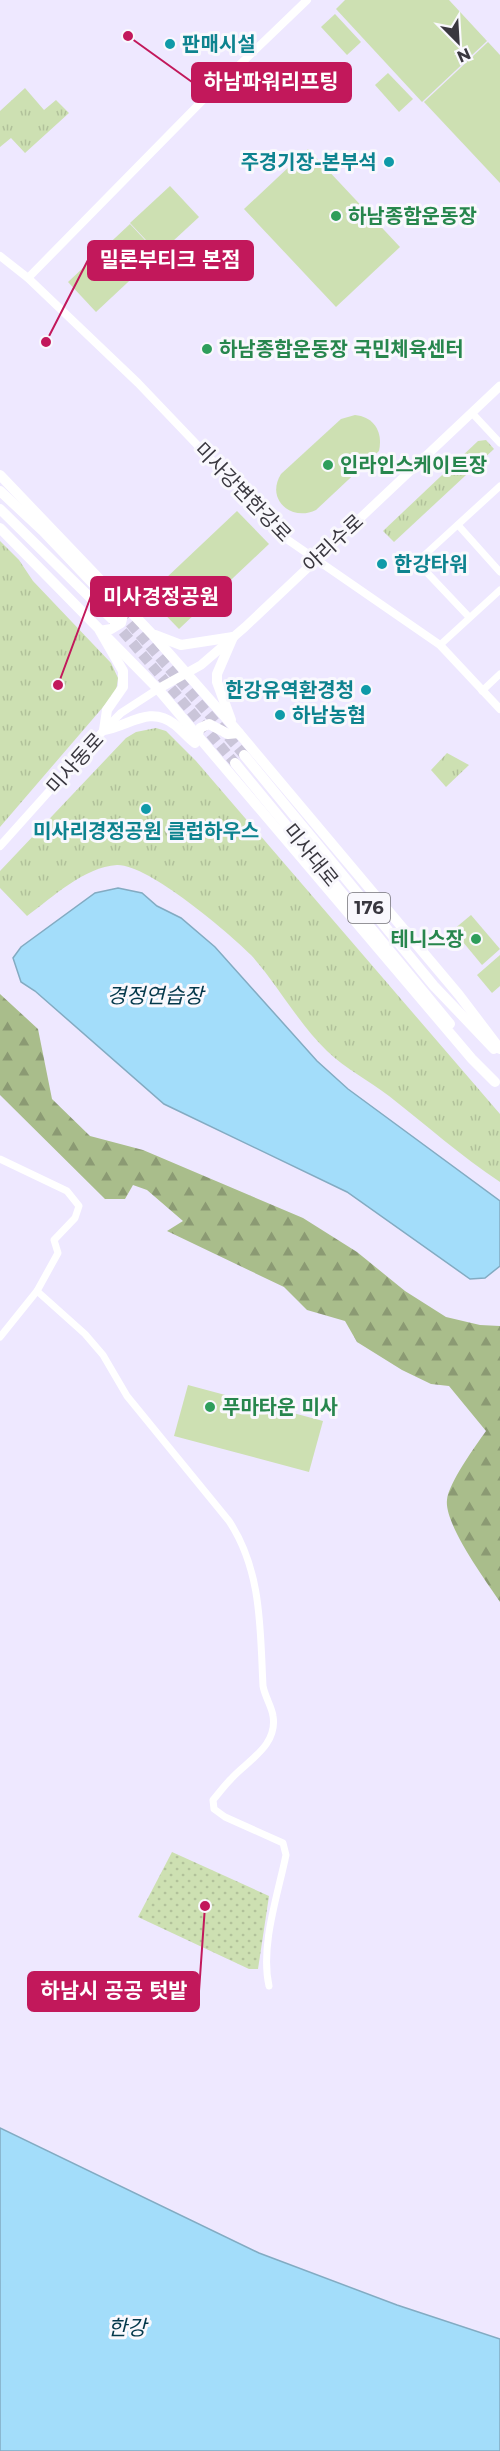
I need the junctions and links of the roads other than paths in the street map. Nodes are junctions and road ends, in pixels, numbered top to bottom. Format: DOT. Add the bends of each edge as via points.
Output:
graph roads {
  1 [pos="307,0"];
  2 [pos="0,256"];
  3 [pos="28,278"];
  4 [pos="500,386"];
  5 [pos="471,412"];
  6 [pos="500,443"];
  7 [pos="0,475"];
  8 [pos="499,490"];
  9 [pos="0,491"];
  10 [pos="0,509"];
  11 [pos="458,525"];
  12 [pos="0,528"];
  13 [pos="314,560"];
  14 [pos="500,572"];
  15 [pos="500,590"];
  16 [pos="119,613"];
  17 [pos="469,617"];
  18 [pos="100,631"];
  19 [pos="152,634"];
  20 [pos="233,637"];
  21 [pos="440,645"];
  22 [pos="186,674"];
  23 [pos="500,675"];
  24 [pos="158,689"];
  25 [pos="483,691"];
  26 [pos="500,709"];
  27 [pos="104,730"];
  28 [pos="236,730"];
  29 [pos="197,738"];
  30 [pos="208,751"];
  31 [pos="0,846"];
  32 [pos="500,1049"];
  33 [pos="500,1056"];
  34 [pos="497,1085"];
  35 [pos="0,1159"];
  36 [pos="37,1291"];
  37 [pos="0,1337"];
  38 [pos="269,1986"];
  1 -- 3 [label="street"];
  2 -- 3 [label="street, 미사강변한강로"];
  3 -- 13 [label="street, 미사강변한강로" via="182,427 288,540"];
  4 -- 5 [label="main road, 아리수로"];
  5 -- 6 [label="street"];
  5 -- 13 [label="main road, 아리수로"];
  7 -- 16 [label="main road"];
  8 -- 11 [label="street"];
  9 -- 16 [label="main road"];
  10 -- 16 [label="main road"];
  11 -- 14 [label="street"];
  11 -- 17 [label="street" via="417,562"];
  12 -- 18 [label="main road"];
  13 -- 20 [label="main road, 아리수로"];
  13 -- 21 [label="street, 미사강변한강로"];
  15 -- 17 [label="street"];
  16 -- 18 [label="main road" via="120,623"];
  16 -- 19 [label="main road"];
  17 -- 21 [label="street"];
  18 -- 24 [label="main road"];
  18 -- 27 [label="main road" via="123,671 123,687 107,711"];
  19 -- 20 [label="main road" via="181,645"];
  19 -- 22 [label="main road"];
  20 -- 22 [label="main road, 아리수로"];
  20 -- 28 [label="main road" via="217,682"];
  21 -- 25 [label="street, 미사강변한강로"];
  22 -- 24 [label="main road, 아리수로"];
  22 -- 28 [label="main road"];
  23 -- 25 [label="street"];
  24 -- 27 [label="street, 미사동로"];
  24 -- 29 [label="main road"];
  25 -- 26 [label="street, 미사강변한강로"];
  27 -- 30 [label="main road" via="157,715"];
  27 -- 31 [label="street, 미사동로"];
  28 -- 29 [label="main road" via="228,734 209,724 200,728"];
  28 -- 32 [label="main road" via="466,1003"];
  29 -- 30 [label="main road"];
  30 -- 34 [label="main road"];
  33 -- 34 [label="main road, 미사대로 / 176" via="434,986 239,759"];
  35 -- 36 [label="street" via="67,1191 79,1206 75,1218 54,1240 58,1253"];
  36 -- 37 [label="street"];
  36 -- 38 [label="street" via="103,1354 128,1396 241,1538 256,1581 263,1686 273,1714 273,1727 258,1756 232,1777 213,1800 214,1809 225,1817 283,1844 286,1855 270,1925 266,1972"];
}
